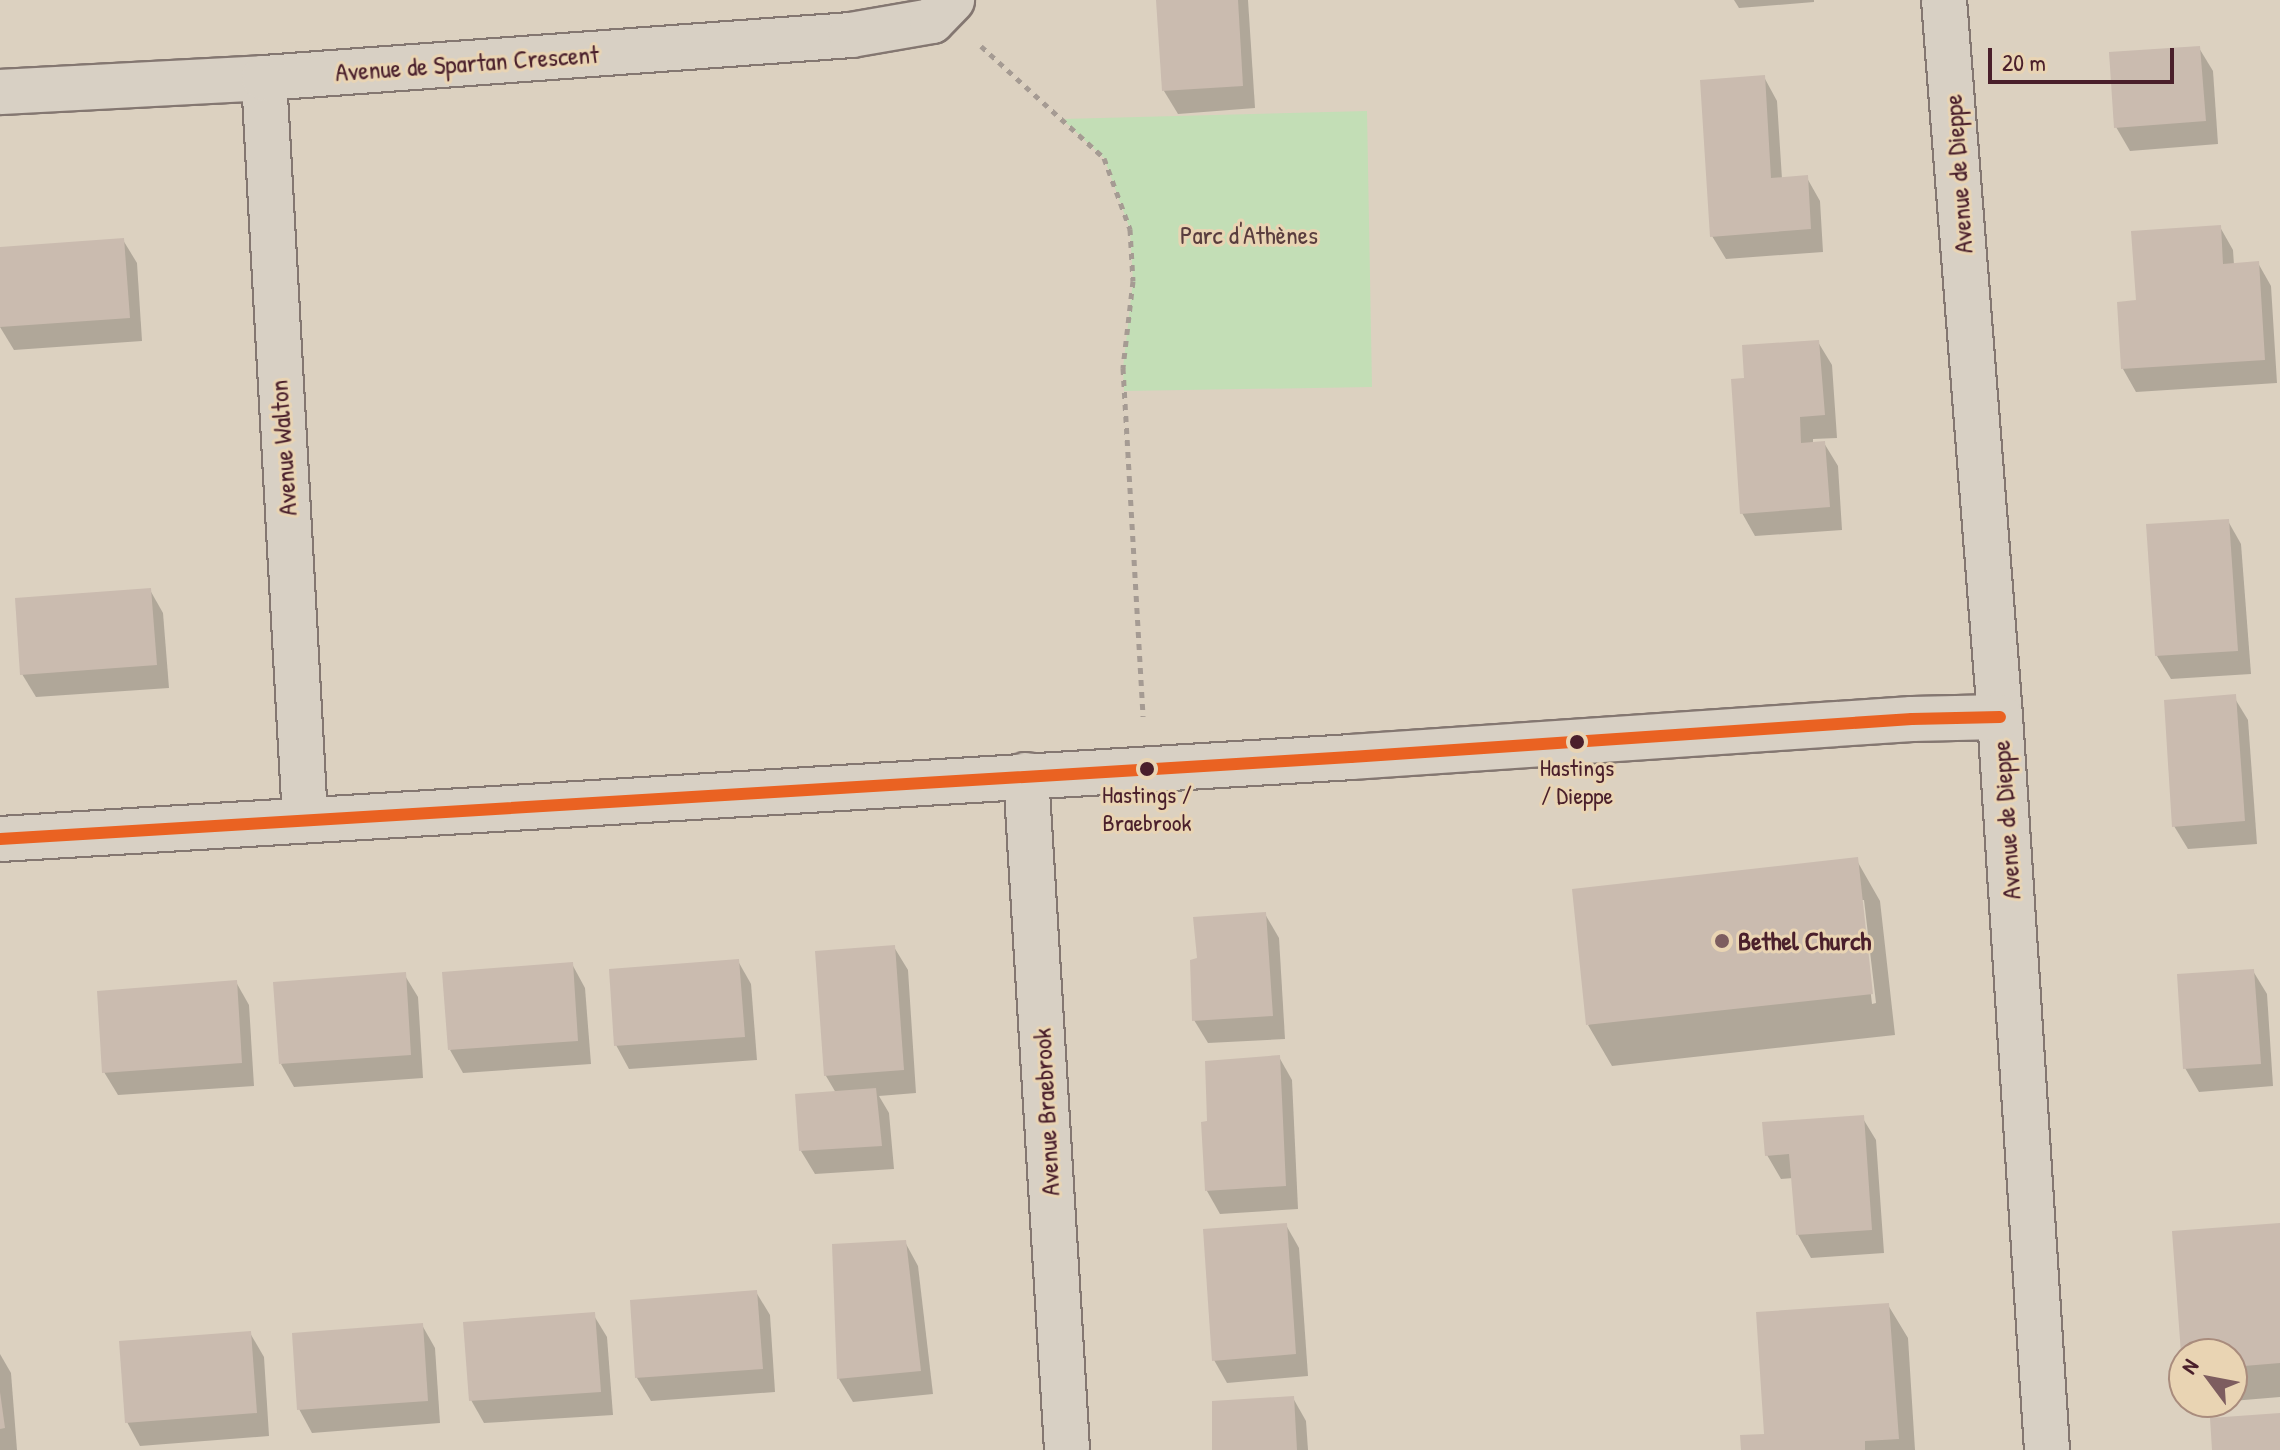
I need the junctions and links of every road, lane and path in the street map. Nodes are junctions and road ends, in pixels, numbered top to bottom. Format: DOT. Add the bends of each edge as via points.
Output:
graph roads {
  1 [pos="1944,0"];
  2 [pos="942,10"];
  3 [pos="981,46"];
  4 [pos="264,78"];
  5 [pos="0,92"];
  6 [pos="1143,717"];
  7 [pos="2000,717"];
  8 [pos="1026,775"];
  9 [pos="305,819"];
  10 [pos="0,839"];
  11 [pos="1067,1450"];
  12 [pos="2047,1450"];
  1 -- 7 [label="street, Avenue de Dieppe"];
  2 -- 4 [label="street, Avenue de Spartan Crescent" via="851,35"];
  3 -- 6 [label="path" via="1104,158 1130,229 1133,281 1123,368"];
  4 -- 5 [label="street, Avenue de Spartan Crescent"];
  4 -- 9 [label="street, Avenue Walton"];
  7 -- 8 [label="street"];
  7 -- 12 [label="street, Avenue de Dieppe"];
  8 -- 9 [label="street"];
  8 -- 11 [label="street, Avenue Braebrook"];
  9 -- 10 [label="street"];
}
